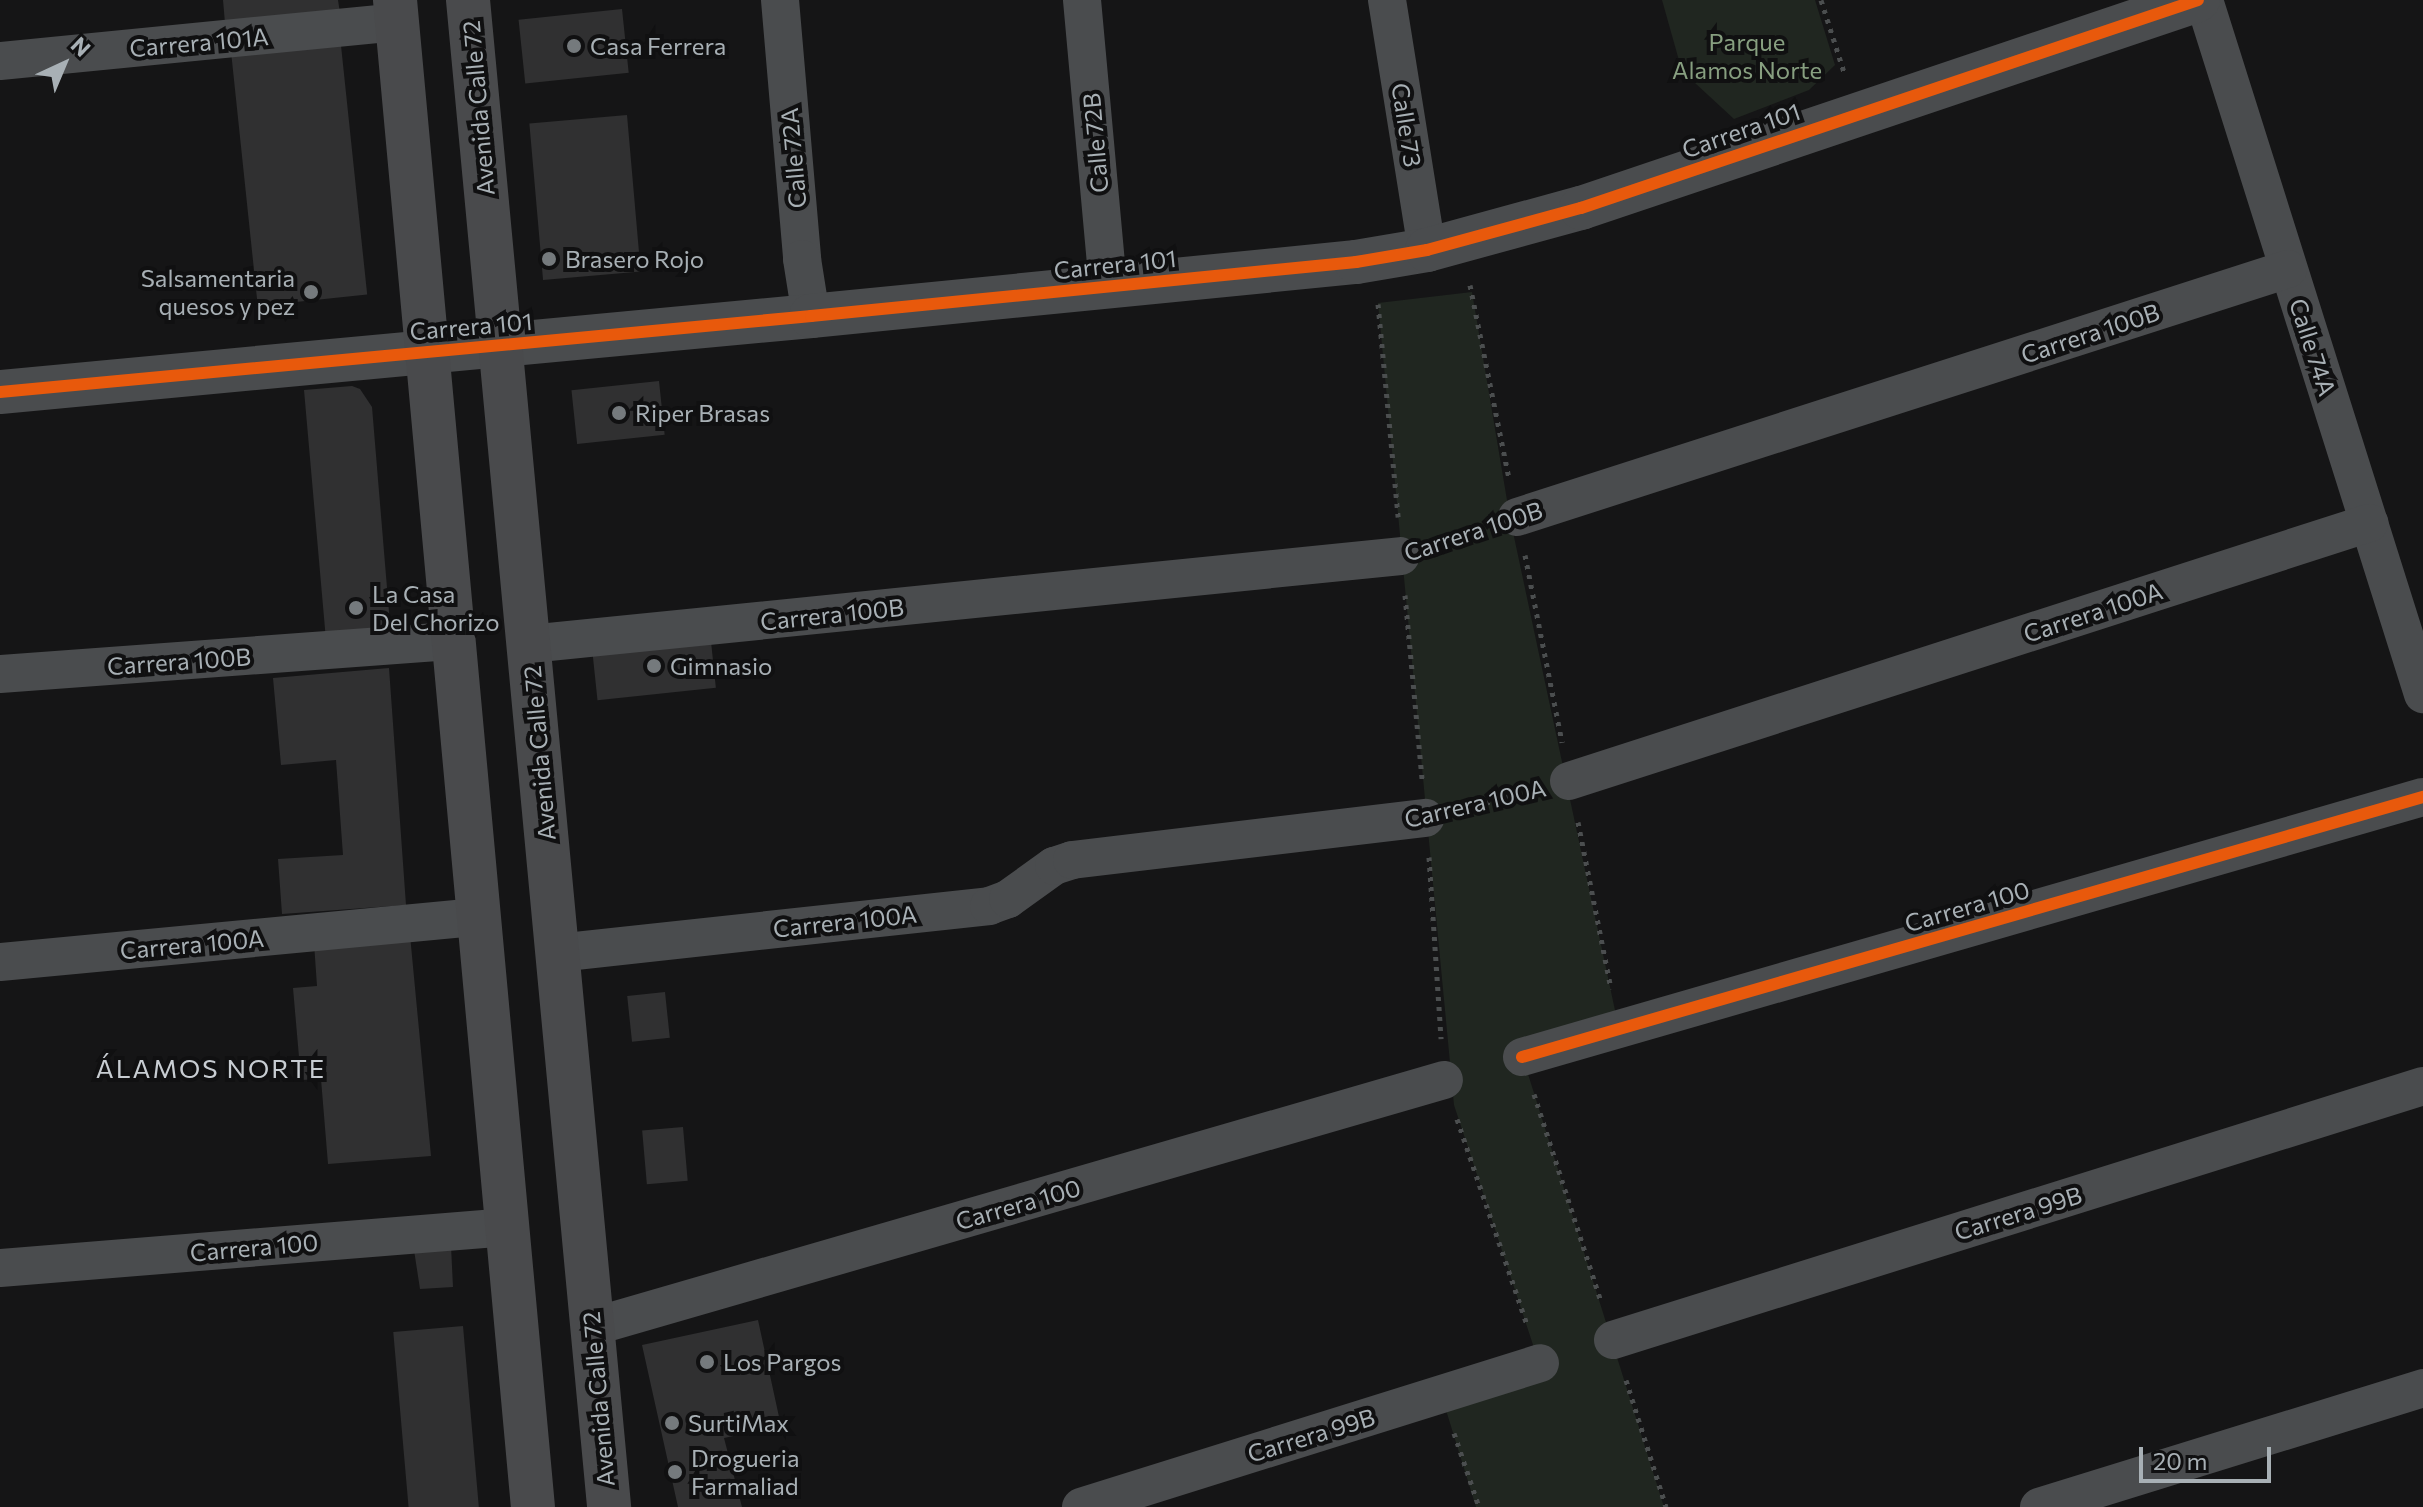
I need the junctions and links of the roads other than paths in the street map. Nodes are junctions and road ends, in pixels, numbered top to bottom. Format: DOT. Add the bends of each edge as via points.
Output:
graph roads {
  1 [pos="468,0"];
  2 [pos="780,0"];
  3 [pos="1082,0"];
  4 [pos="1387,0"];
  5 [pos="2201,0"];
  6 [pos="396,11"];
  7 [pos="0,61"];
  8 [pos="1445,245"];
  9 [pos="2288,269"];
  10 [pos="1108,287"];
  11 [pos="811,316"];
  12 [pos="501,346"];
  13 [pos="429,352"];
  14 [pos="0,392"];
  15 [pos="1517,517"];
  16 [pos="2369,523"];
  17 [pos="1401,556"];
  18 [pos="454,641"];
  19 [pos="529,644"];
  20 [pos="0,674"];
  21 [pos="2423,694"];
  22 [pos="1569,781"];
  23 [pos="2423,797"];
  24 [pos="1426,818"];
  25 [pos="480,917"];
  26 [pos="557,953"];
  27 [pos="0,962"];
  28 [pos="1522,1057"];
  29 [pos="1444,1080"];
  30 [pos="2423,1086"];
  31 [pos="508,1227"];
  32 [pos="0,1268"];
  33 [pos="592,1327"];
  34 [pos="1613,1340"];
  35 [pos="1540,1363"];
  36 [pos="2423,1388"];
  37 [pos="533,1507"];
  38 [pos="609,1507"];
  39 [pos="1081,1507"];
  40 [pos="2039,1507"];
  1 -- 12 [label="main road, Avenida Calle 72"];
  2 -- 11 [label="street, Calle 72A"];
  3 -- 10 [label="street, Calle 72B"];
  4 -- 8 [label="street, Calle 73"];
  5 -- 8 [label="street, Carrera 101" via="1581,208"];
  5 -- 9 [label="street, Calle 74A"];
  6 -- 7 [label="street, Carrera 101A"];
  6 -- 13 [label="main road"];
  8 -- 10 [label="street, Carrera 101" via="1374,259"];
  9 -- 15 [label="street, Carrera 100B"];
  9 -- 16 [label="street, Calle 74A"];
  10 -- 11 [label="street, Carrera 101"];
  11 -- 12 [label="street, Carrera 101"];
  12 -- 13 [label="street, Carrera 101"];
  12 -- 19 [label="main road, Avenida Calle 72"];
  13 -- 14 [label="street, Carrera 101"];
  13 -- 18 [label="main road"];
  16 -- 21 [label="street, Calle 74A"];
  16 -- 22 [label="street, Carrera 100A"];
  17 -- 19 [label="street, Carrera 100B"];
  18 -- 20 [label="street, Carrera 100B"];
  18 -- 25 [label="main road"];
  19 -- 26 [label="main road, Avenida Calle 72"];
  23 -- 28 [label="street, Carrera 100"];
  24 -- 26 [label="street, Carrera 100A" via="1072,860 989,906"];
  25 -- 27 [label="street, Carrera 100A"];
  25 -- 31 [label="main road"];
  26 -- 33 [label="main road, Avenida Calle 72"];
  29 -- 33 [label="street, Carrera 100"];
  30 -- 34 [label="street, Carrera 99B"];
  31 -- 32 [label="street, Carrera 100"];
  31 -- 37 [label="main road"];
  33 -- 38 [label="main road, Avenida Calle 72"];
  35 -- 39 [label="street, Carrera 99B"];
  36 -- 40 [label="street"];
}
